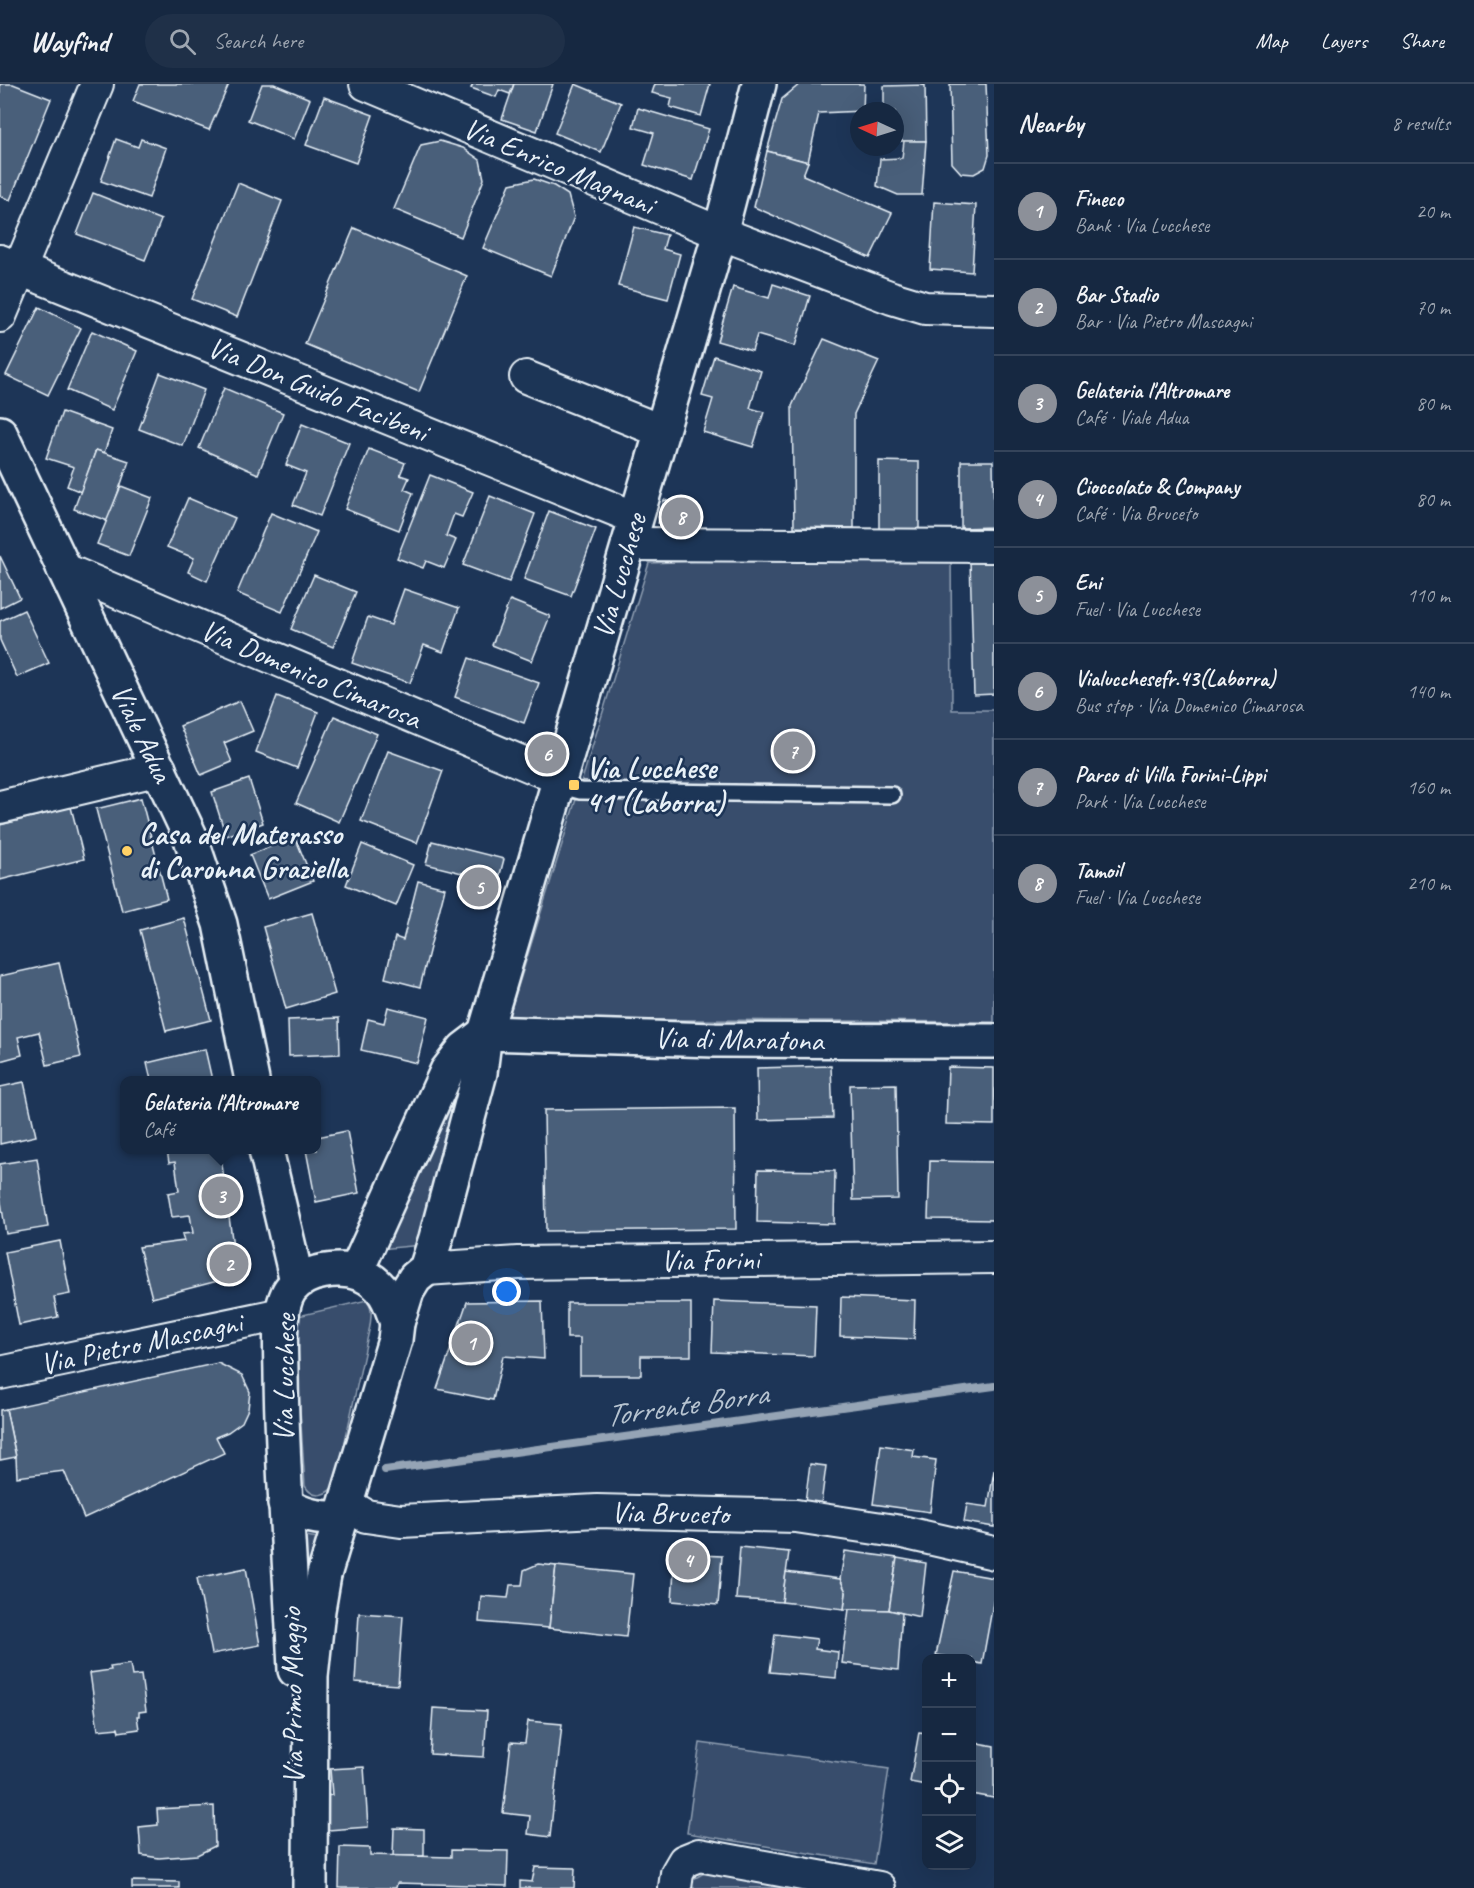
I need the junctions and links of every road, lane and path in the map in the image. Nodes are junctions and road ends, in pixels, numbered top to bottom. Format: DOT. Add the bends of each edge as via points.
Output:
graph roads {
  1 [pos="97,84"];
  2 [pos="366,84"];
  3 [pos="759,84"];
  4 [pos="720,233"];
  5 [pos="10,265"];
  6 [pos="994,310"];
  7 [pos="0,316"];
  8 [pos="526,378"];
  9 [pos="662,431"];
  10 [pos="0,433"];
  11 [pos="632,531"];
  12 [pos="994,546"];
  13 [pos="63,570"];
  14 [pos="160,769"];
  15 [pos="558,782"];
  16 [pos="892,795"];
  17 [pos="0,807"];
  18 [pos="485,1033"];
  19 [pos="994,1041"];
  20 [pos="251,1076"];
  21 [pos="267,1154"];
  22 [pos="994,1257"];
  23 [pos="426,1269"];
  24 [pos="356,1272"];
  25 [pos="297,1281"];
  26 [pos="282,1314"];
  27 [pos="397,1323"];
  28 [pos="0,1373"];
  29 [pos="285,1504"];
  30 [pos="344,1511"];
  31 [pos="994,1553"];
  32 [pos="288,1888"];
  33 [pos="310,1888"];
  34 [pos="675,1888"];
  35 [pos="879,1888"];
  1 -- 5 [label="street"];
  2 -- 4 [label="street, Via Enrico Magnani"];
  3 -- 4 [label="main road, Via Lucchese"];
  4 -- 6 [label="street, Via Enrico Magnani" via="909,304"];
  4 -- 9 [label="main road, Via Lucchese"];
  5 -- 7 [label="street"];
  5 -- 11 [label="street, Via Don Guido Facibeni"];
  8 -- 9 [label="street"];
  9 -- 11 [label="main road, Via Lucchese"];
  10 -- 13 [label="main road, Viale Adua"];
  11 -- 12 [label="street"];
  11 -- 15 [label="main road, Via Lucchese"];
  13 -- 14 [label="main road, Viale Adua"];
  13 -- 15 [label="street, Via Domenico Cimarosa"];
  14 -- 17 [label="street"];
  14 -- 20 [label="main road, Viale Adua" via="190,836 220,924"];
  15 -- 16 [label="lane" via="580,791"];
  15 -- 18 [label="main road, Via Lucchese"];
  18 -- 19 [label="main road, Via di Maratona" via="715,1040"];
  18 -- 23 [label="main road, Via Lucchese" via="480,1073"];
  18 -- 24 [label="main road" via="464,1049 447,1071"];
  21 -- 25 [label="main road"];
  22 -- 23 [label="street, Via Forini" via="518,1263"];
  23 -- 27 [label="main road" via="407,1291"];
  24 -- 25 [label="main road, Via Lucchese" via="328,1270"];
  24 -- 27 [label="main road" via="387,1295"];
  25 -- 26 [label="main road, Via Lucchese" via="289,1291"];
  26 -- 28 [label="street, Via Pietro Mascagni"];
  26 -- 29 [label="main road, Via Lucchese"];
  27 -- 30 [label="main road"];
  29 -- 30 [label="main road" via="299,1513 326,1519"];
  29 -- 32 [label="main road, Via Primo Maggio" via="297,1730"];
  30 -- 31 [label="street, Via Bruceto" via="401,1521 597,1511 796,1516 902,1532"];
  30 -- 33 [label="main road, Via Primo Maggio" via="324,1575 314,1642"];
  34 -- 35 [label="street" via="684,1861 699,1855"];
}
